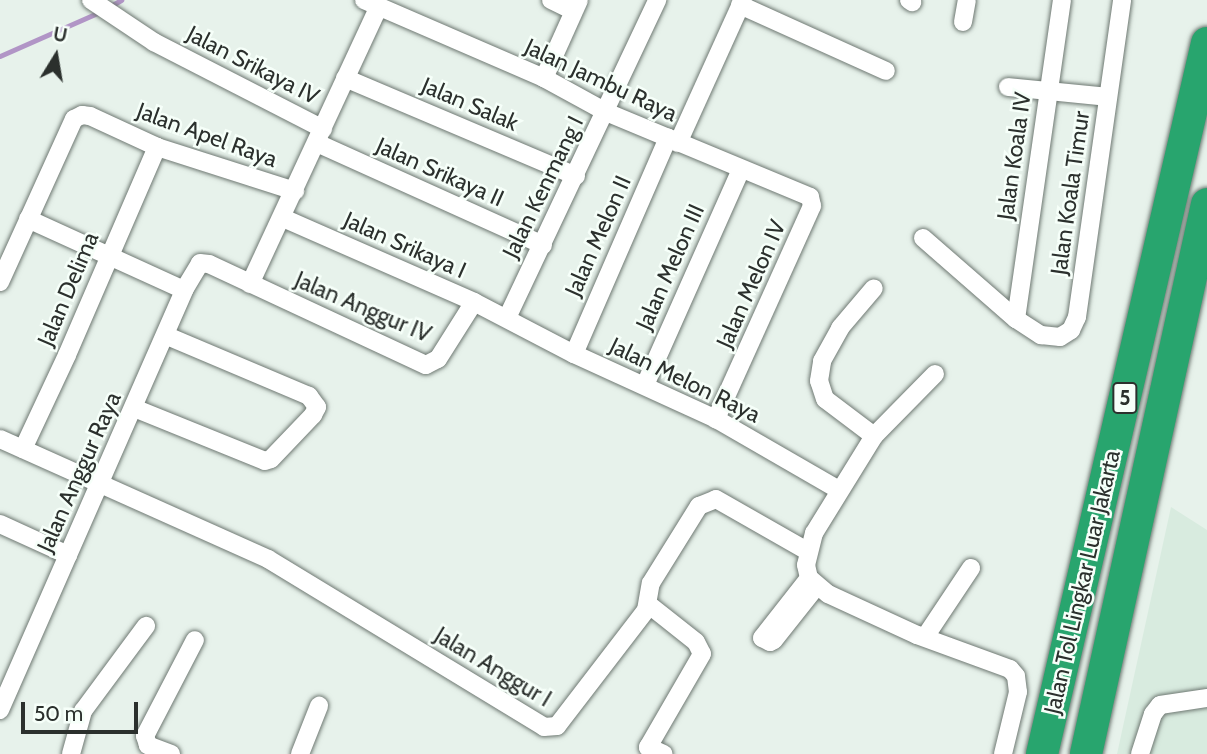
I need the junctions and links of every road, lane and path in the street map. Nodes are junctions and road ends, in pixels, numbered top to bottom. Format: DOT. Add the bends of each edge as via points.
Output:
graph roads {
  1 [pos="91,0"];
  2 [pos="551,0"];
  3 [pos="657,0"];
  4 [pos="967,0"];
  5 [pos="1062,0"];
  6 [pos="1122,0"];
  7 [pos="742,3"];
  8 [pos="371,4"];
  9 [pos="577,5"];
  10 [pos="962,22"];
  11 [pos="1207,43"];
  12 [pos="886,71"];
  13 [pos="345,78"];
  14 [pos="544,78"];
  15 [pos="1008,87"];
  16 [pos="1048,91"];
  17 [pos="1108,97"];
  18 [pos="606,112"];
  19 [pos="320,136"];
  20 [pos="673,141"];
  21 [pos="157,147"];
  22 [pos="741,169"];
  23 [pos="576,176"];
  24 [pos="295,191"];
  25 [pos="1207,204"];
  26 [pos="812,206"];
  27 [pos="283,218"];
  28 [pos="28,219"];
  29 [pos="923,238"];
  30 [pos="543,244"];
  31 [pos="108,254"];
  32 [pos="208,264"];
  33 [pos="0,282"];
  34 [pos="250,284"];
  35 [pos="874,288"];
  36 [pos="184,290"];
  37 [pos="474,302"];
  38 [pos="507,318"];
  39 [pos="1016,318"];
  40 [pos="167,336"];
  41 [pos="574,354"];
  42 [pos="935,374"];
  43 [pos="645,385"];
  44 [pos="134,408"];
  45 [pos="716,419"];
  46 [pos="874,436"];
  47 [pos="0,439"];
  48 [pos="23,449"];
  49 [pos="99,485"];
  50 [pos="839,490"];
  51 [pos="1,528"];
  52 [pos="807,551"];
  53 [pos="68,555"];
  54 [pos="971,568"];
  55 [pos="648,604"];
  56 [pos="146,626"];
  57 [pos="925,638"];
  58 [pos="195,640"];
  59 [pos="1207,698"];
  60 [pos="319,706"];
  61 [pos="0,710"];
  62 [pos="71,754"];
  63 [pos="171,754"];
  64 [pos="300,754"];
  65 [pos="664,754"];
  66 [pos="1003,754"];
  67 [pos="1042,754"];
  68 [pos="1086,754"];
  69 [pos="1140,754"];
  1 -- 19 [label="street, Jalan Srikaya IV"];
  2 -- 9 [label="street"];
  3 -- 18 [label="street, Jalan Kenmang I"];
  4 -- 10 [label="street"];
  5 -- 16 [label="street, Jalan Koala IV"];
  6 -- 17 [label="street, Jalan Koala Timur"];
  7 -- 12 [label="street"];
  7 -- 20 [label="street, Jalan Melon II"];
  8 -- 13 [label="street"];
  8 -- 14 [label="street, Jalan Jambu Raya"];
  9 -- 14 [label="street"];
  11 -- 67 [label="highway, Jalan Tol Lingkar Luar Jakarta / 5"];
  13 -- 19 [label="street"];
  13 -- 23 [label="street, Jalan Salak"];
  14 -- 18 [label="street, Jalan Jambu Raya"];
  15 -- 16 [label="street"];
  16 -- 17 [label="street"];
  16 -- 39 [label="street, Jalan Koala IV"];
  17 -- 39 [label="street, Jalan Koala Timur" via="1072,330 1060,337 1041,335"];
  18 -- 20 [label="street, Jalan Jambu Raya"];
  18 -- 23 [label="street, Jalan Kenmang I"];
  19 -- 24 [label="street"];
  19 -- 30 [label="street, Jalan Srikaya II"];
  20 -- 22 [label="street, Jalan Jambu Raya"];
  20 -- 41 [label="street, Jalan Melon II"];
  21 -- 24 [label="street, Jalan Apel Raya"];
  21 -- 28 [label="street, Jalan Apel Raya" via="90,116 74,119"];
  21 -- 31 [label="street, Jalan Delima"];
  22 -- 26 [label="street, Jalan Jambu Raya" via="810,197"];
  22 -- 43 [label="street, Jalan Melon III"];
  23 -- 30 [label="street, Jalan Kenmang I"];
  24 -- 27 [label="street"];
  25 -- 68 [label="highway, Jalan Tol Lingkar Luar Jakarta / 5"];
  26 -- 45 [label="street, Jalan Melon IV"];
  27 -- 34 [label="street"];
  27 -- 37 [label="street, Jalan Srikaya I"];
  28 -- 31 [label="street"];
  28 -- 33 [label="street, Jalan Apel Raya"];
  29 -- 39 [label="street"];
  30 -- 38 [label="street, Jalan Kenmang I"];
  31 -- 36 [label="street"];
  31 -- 48 [label="street, Jalan Delima"];
  32 -- 34 [label="street, Jalan Anggur IV"];
  32 -- 36 [label="street, Jalan Anggur Raya" via="200,264"];
  34 -- 37 [label="street, Jalan Anggur IV" via="426,365 438,359"];
  35 -- 46 [label="street" via="840,328 822,361 819,381 825,399"];
  36 -- 40 [label="street, Jalan Anggur Raya"];
  37 -- 38 [label="street, Jalan Srikaya I"];
  38 -- 41 [label="street, Jalan Melon Raya"];
  40 -- 44 [label="street, Jalan Anggur Raya"];
  40 -- 44 [label="street" via="309,396 317,407 265,461"];
  41 -- 43 [label="street, Jalan Melon Raya"];
  42 -- 46 [label="street"];
  43 -- 45 [label="street, Jalan Melon Raya"];
  44 -- 49 [label="street, Jalan Anggur Raya"];
  45 -- 50 [label="street, Jalan Melon Raya"];
  46 -- 50 [label="street"];
  47 -- 48 [label="street, Jalan Anggur I"];
  48 -- 49 [label="street, Jalan Anggur I"];
  49 -- 53 [label="street, Jalan Anggur Raya"];
  49 -- 55 [label="street, Jalan Anggur I" via="268,559 544,727 557,726"];
  50 -- 52 [label="street"];
  51 -- 53 [label="street"];
  52 -- 55 [label="street, Jalan Anggur I" via="716,499 699,506 670,550 651,583"];
  52 -- 57 [label="street" via="813,583"];
  53 -- 61 [label="street, Jalan Anggur Raya"];
  54 -- 57 [label="street"];
  55 -- 65 [label="street" via="695,642 702,654 648,747"];
  56 -- 62 [label="street" via="83,711"];
  57 -- 66 [label="street" via="1010,669 1016,676 1018,692"];
  58 -- 63 [label="street" via="145,736 148,745"];
  59 -- 69 [label="street" via="1160,705"];
  60 -- 64 [label="street"];
}
